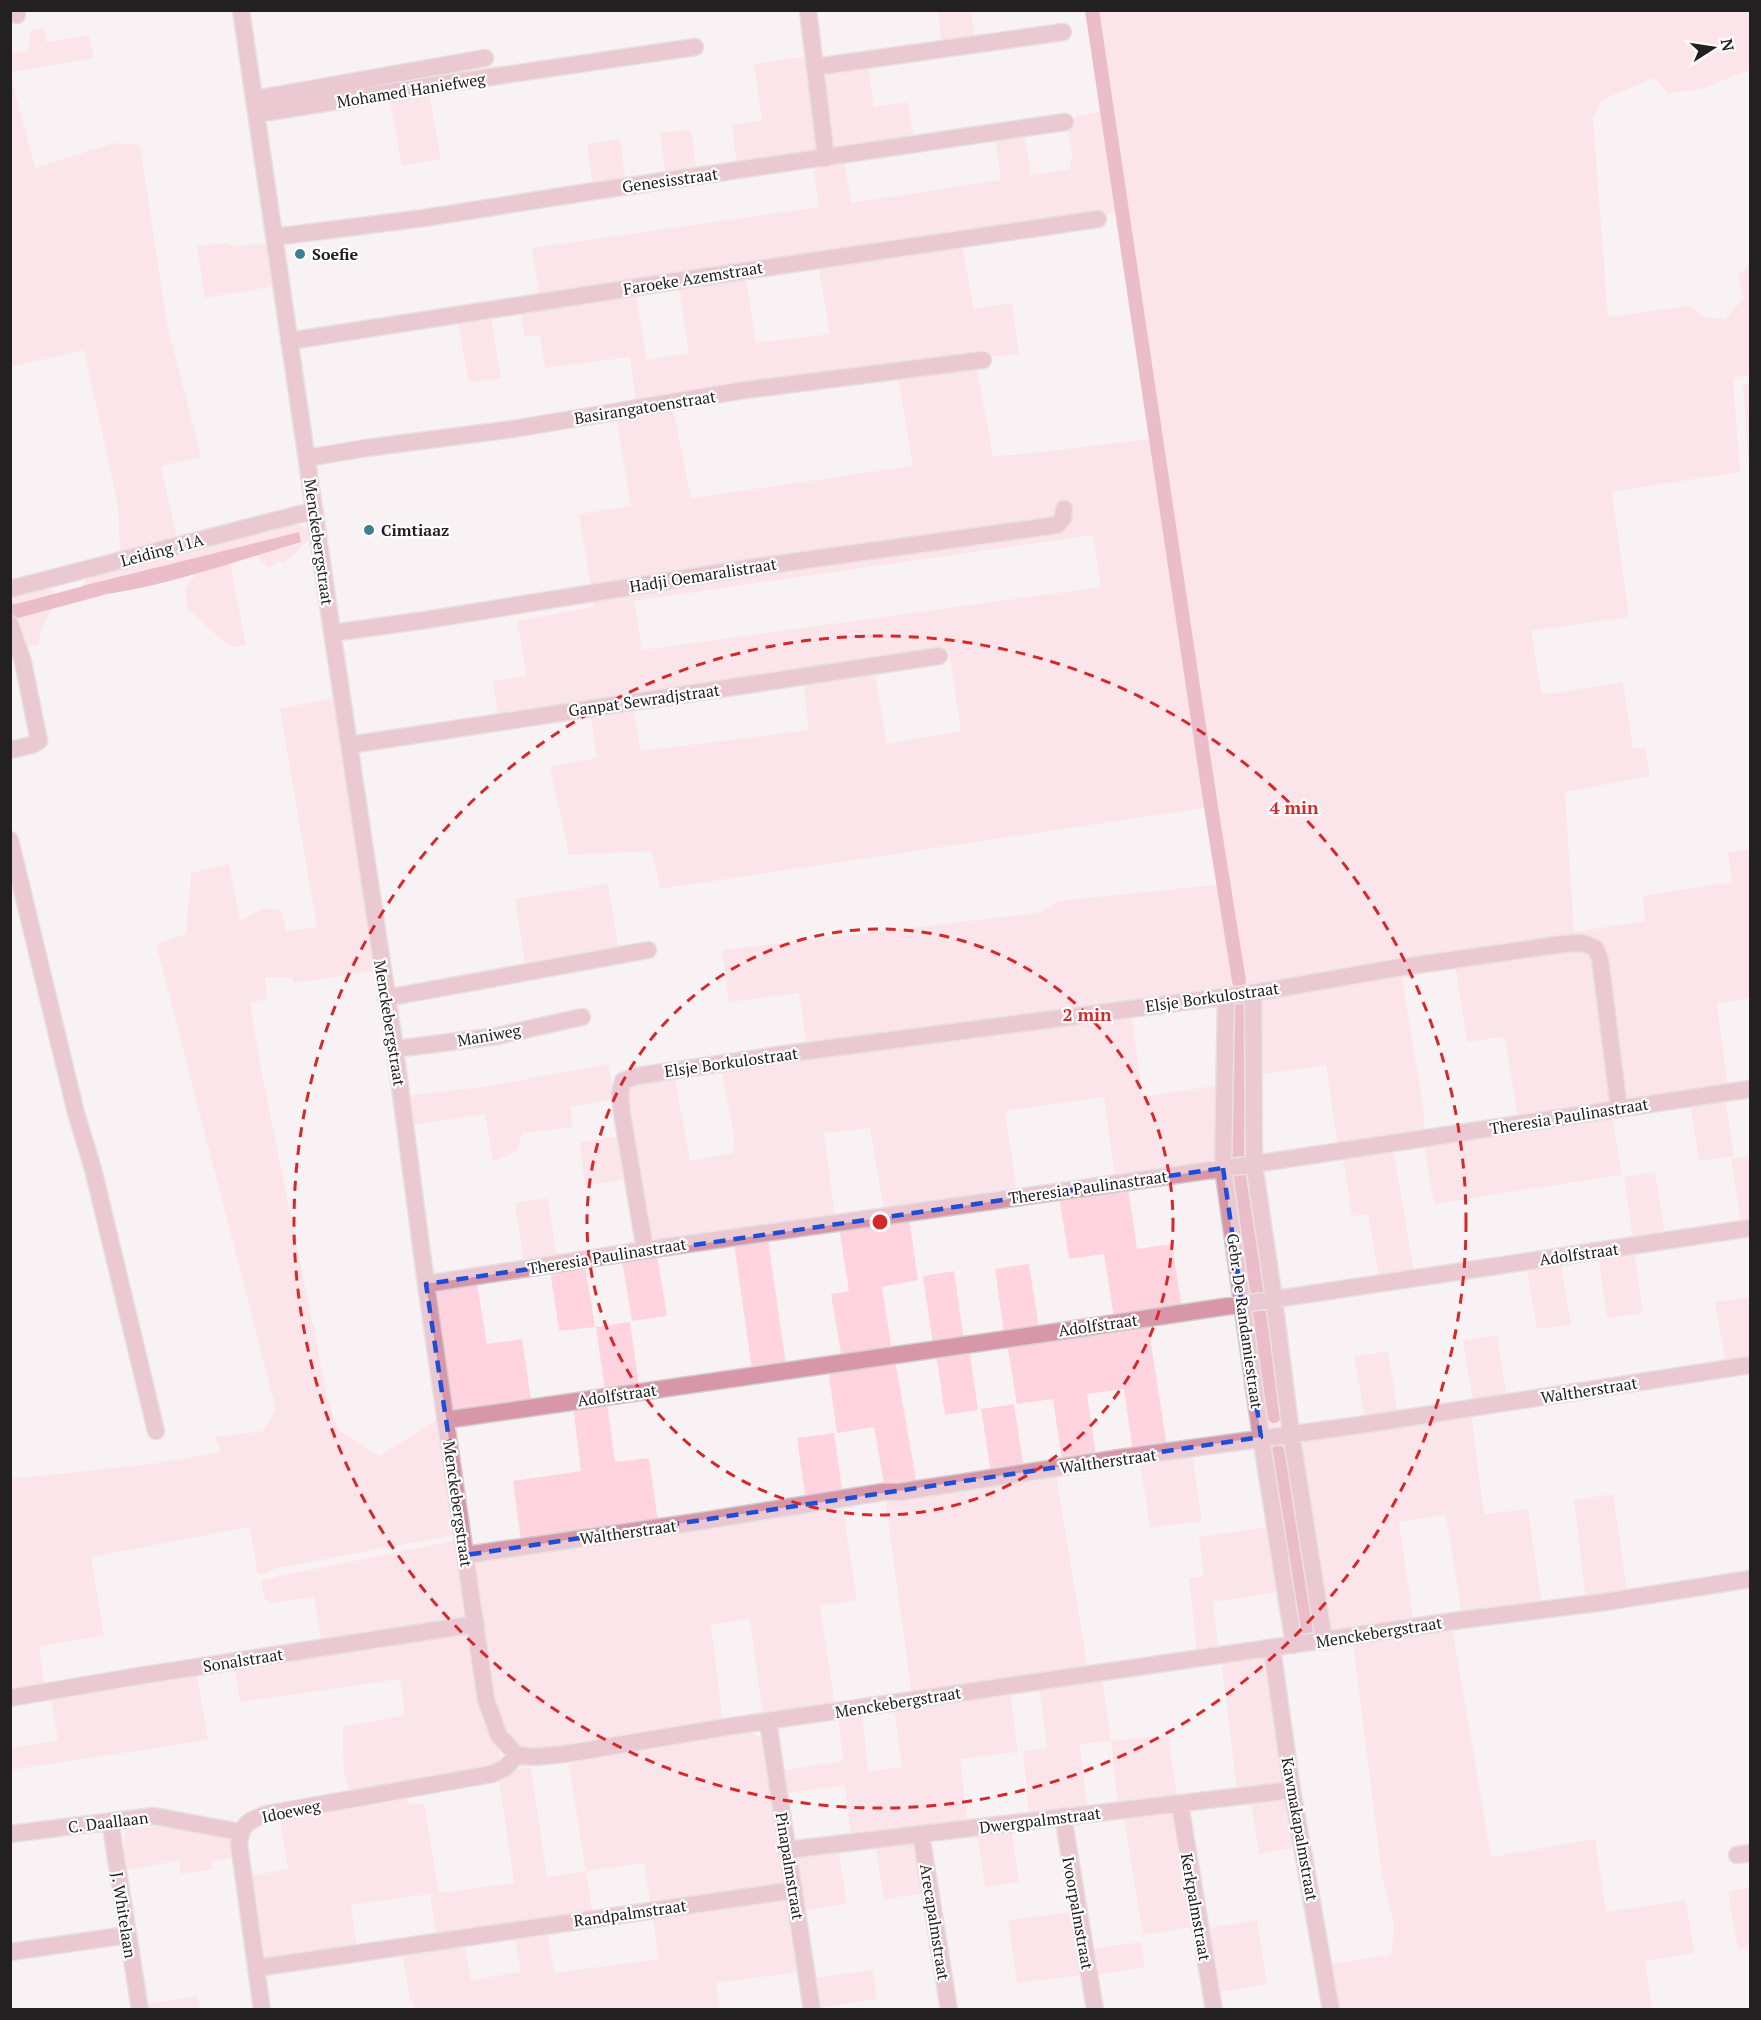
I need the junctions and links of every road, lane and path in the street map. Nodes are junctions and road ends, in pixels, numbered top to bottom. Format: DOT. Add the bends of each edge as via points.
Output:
graph roads {
  1 [pos="242,10"];
  2 [pos="808,10"];
  3 [pos="1063,32"];
  4 [pos="695,47"];
  5 [pos="485,58"];
  6 [pos="815,66"];
  7 [pos="256,106"];
  8 [pos="1065,122"];
  9 [pos="826,158"];
  10 [pos="1098,219"];
  11 [pos="274,237"];
  12 [pos="289,341"];
  13 [pos="983,360"];
  14 [pos="307,458"];
  15 [pos="1064,509"];
  16 [pos="315,512"];
  17 [pos="10,589"];
  18 [pos="10,624"];
  19 [pos="332,633"];
  20 [pos="939,656"];
  21 [pos="349,745"];
  22 [pos="10,750"];
  23 [pos="10,840"];
  24 [pos="648,950"];
  25 [pos="1253,993"];
  26 [pos="1226,995"];
  27 [pos="386,998"];
  28 [pos="582,1017"];
  29 [pos="395,1049"];
  30 [pos="1750,1089"];
  31 [pos="1618,1108"];
  32 [pos="1254,1164"];
  33 [pos="1223,1168"];
  34 [pos="1750,1228"];
  35 [pos="645,1250"];
  36 [pos="426,1284"];
  37 [pos="1274,1299"];
  38 [pos="1241,1304"];
  39 [pos="1750,1365"];
  40 [pos="446,1420"];
  41 [pos="156,1431"];
  42 [pos="1291,1433"];
  43 [pos="1261,1437"];
  44 [pos="466,1555"];
  45 [pos="1750,1579"];
  46 [pos="476,1624"];
  47 [pos="1324,1641"];
  48 [pos="1294,1645"];
  49 [pos="1272,1648"];
  50 [pos="10,1698"];
  51 [pos="768,1722"];
  52 [pos="517,1755"];
  53 [pos="1292,1790"];
  54 [pos="1180,1804"];
  55 [pos="1063,1816"];
  56 [pos="110,1821"];
  57 [pos="240,1832"];
  58 [pos="10,1834"];
  59 [pos="921,1834"];
  60 [pos="787,1850"];
  61 [pos="794,1890"];
  62 [pos="127,1935"];
  63 [pos="10,1952"];
  64 [pos="256,1968"];
  65 [pos="140,2010"];
  66 [pos="262,2010"];
  67 [pos="812,2010"];
  68 [pos="949,2010"];
  69 [pos="1095,2010"];
  70 [pos="1214,2010"];
  71 [pos="1331,2010"];
  1 -- 7 [label="street, Menckebergstraat"];
  2 -- 6 [label="street"];
  3 -- 6 [label="street"];
  4 -- 7 [label="street, Mohamed Haniefweg"];
  5 -- 7 [label="street"];
  6 -- 9 [label="street"];
  7 -- 11 [label="street, Menckebergstraat"];
  8 -- 9 [label="street, Genesisstraat"];
  9 -- 11 [label="street, Genesisstraat"];
  10 -- 12 [label="street, Faroeke Azemstraat"];
  11 -- 12 [label="street, Menckebergstraat"];
  12 -- 14 [label="street, Menckebergstraat"];
  13 -- 14 [label="street, Basirangatoenstraat" via="745,390"];
  14 -- 16 [label="street, Menckebergstraat"];
  15 -- 19 [label="street, Hadji Oemaralistraat" via="1063,518 1056,525"];
  16 -- 17 [label="street, Leiding 11A"];
  16 -- 19 [label="street, Menckebergstraat"];
  18 -- 22 [label="street" via="23,662 39,741"];
  19 -- 21 [label="street, Menckebergstraat"];
  20 -- 21 [label="street, Ganpat Sewradjstraat"];
  21 -- 27 [label="street, Menckebergstraat"];
  23 -- 41 [label="street"];
  24 -- 27 [label="street"];
  25 -- 26 [label="street, Elsje Borkulostraat"];
  25 -- 31 [label="street, Elsje Borkulostraat" via="1396,968 1582,943 1595,948 1600,959"];
  25 -- 32 [label="street, Gebr. De Randamiestraat"];
  26 -- 33 [label="street, Gebr. De Randamiestraat"];
  26 -- 35 [label="street, Elsje Borkulostraat" via="784,1054 623,1081 622,1114"];
  27 -- 29 [label="street, Menckebergstraat"];
  28 -- 29 [label="street, Maniweg" via="497,1036"];
  29 -- 36 [label="street, Menckebergstraat"];
  30 -- 31 [label="street, Theresia Paulinastraat"];
  31 -- 32 [label="street, Theresia Paulinastraat"];
  32 -- 33 [label="street, Theresia Paulinastraat"];
  32 -- 37 [label="street, Gebr. De Randamiestraat"];
  33 -- 35 [label="street, Theresia Paulinastraat"];
  33 -- 38 [label="street, Gebr. De Randamiestraat"];
  34 -- 37 [label="street, Adolfstraat"];
  35 -- 36 [label="street, Theresia Paulinastraat"];
  36 -- 40 [label="street, Menckebergstraat"];
  37 -- 38 [label="street, Adolfstraat"];
  37 -- 42 [label="street, Gebr. De Randamiestraat"];
  38 -- 40 [label="street, Adolfstraat"];
  38 -- 43 [label="street, Gebr. De Randamiestraat"];
  39 -- 42 [label="street, Waltherstraat"];
  40 -- 44 [label="street, Menckebergstraat"];
  42 -- 43 [label="street, Waltherstraat"];
  42 -- 47 [label="street, Gebr. De Randamiestraat"];
  43 -- 44 [label="street, Waltherstraat"];
  43 -- 48 [label="street, Gebr. De Randamiestraat"];
  44 -- 46 [label="street, Menckebergstraat"];
  45 -- 47 [label="street, Menckebergstraat"];
  46 -- 50 [label="street, Sonalstraat"];
  46 -- 52 [label="street, Menckebergstraat" via="491,1718 499,1736"];
  47 -- 48 [label="street, Menckebergstraat"];
  48 -- 49 [label="street, Menckebergstraat"];
  49 -- 51 [label="street, Menckebergstraat"];
  49 -- 53 [label="street, Kawmakapalmstraat"];
  51 -- 52 [label="street, Menckebergstraat" via="565,1754"];
  51 -- 60 [label="street, Pinapalmstraat"];
  52 -- 57 [label="street, Idoeweg" via="505,1768 492,1774 267,1814 250,1821"];
  53 -- 54 [label="street, Dwergpalmstraat"];
  53 -- 71 [label="street, Kawmakapalmstraat"];
  54 -- 55 [label="street, Dwergpalmstraat"];
  54 -- 70 [label="street, Kerkpalmstraat"];
  55 -- 59 [label="street, Dwergpalmstraat"];
  55 -- 69 [label="street, Ivoorpalmstraat"];
  56 -- 57 [label="street, C. Daallaan" via="154,1816"];
  56 -- 58 [label="street, C. Daallaan"];
  56 -- 62 [label="street, J. Whitelaan"];
  57 -- 64 [label="street, Idoeweg"];
  59 -- 60 [label="street, Dwergpalmstraat"];
  59 -- 68 [label="street, Arecapalmstraat"];
  60 -- 61 [label="street, Pinapalmstraat"];
  61 -- 64 [label="street, Randpalmstraat"];
  61 -- 67 [label="street, Pinapalmstraat"];
  62 -- 63 [label="street"];
  62 -- 65 [label="street, J. Whitelaan"];
  64 -- 66 [label="street, Idoeweg"];
}
